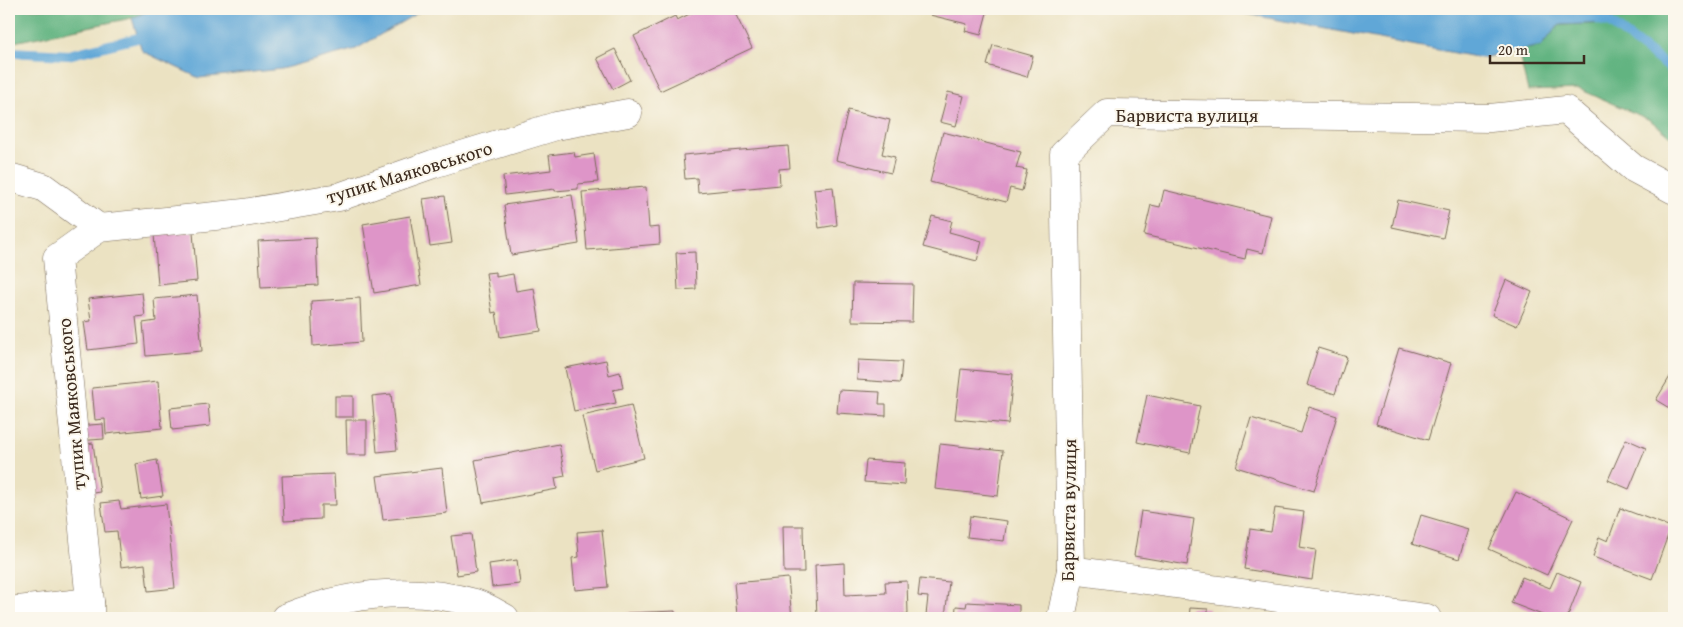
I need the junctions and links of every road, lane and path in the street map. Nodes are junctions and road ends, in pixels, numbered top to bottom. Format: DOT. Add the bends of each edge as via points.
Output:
graph roads {
  1 [pos="628,113"];
  2 [pos="9,177"];
  3 [pos="1674,190"];
  4 [pos="99,228"];
  5 [pos="1071,570"];
  6 [pos="90,610"];
  7 [pos="9,611"];
  8 [pos="284,618"];
  9 [pos="505,618"];
  10 [pos="1061,618"];
  11 [pos="1427,618"];
  1 -- 4 [label="street, тупик Маяковського" via="556,126 339,197 244,213"];
  2 -- 4 [label="street" via="44,187"];
  3 -- 5 [label="street, Барвиста вулиця" via="1633,168 1566,110 1490,118 1107,114 1064,154"];
  4 -- 6 [label="street, тупик Маяковського" via="57,258"];
  5 -- 10 [label="street, Барвиста вулиця"];
  5 -- 11 [label="street"];
  6 -- 7 [label="street, тупик Маяковського"];
  8 -- 9 [label="street" via="363,595 418,592 476,603"];
}
